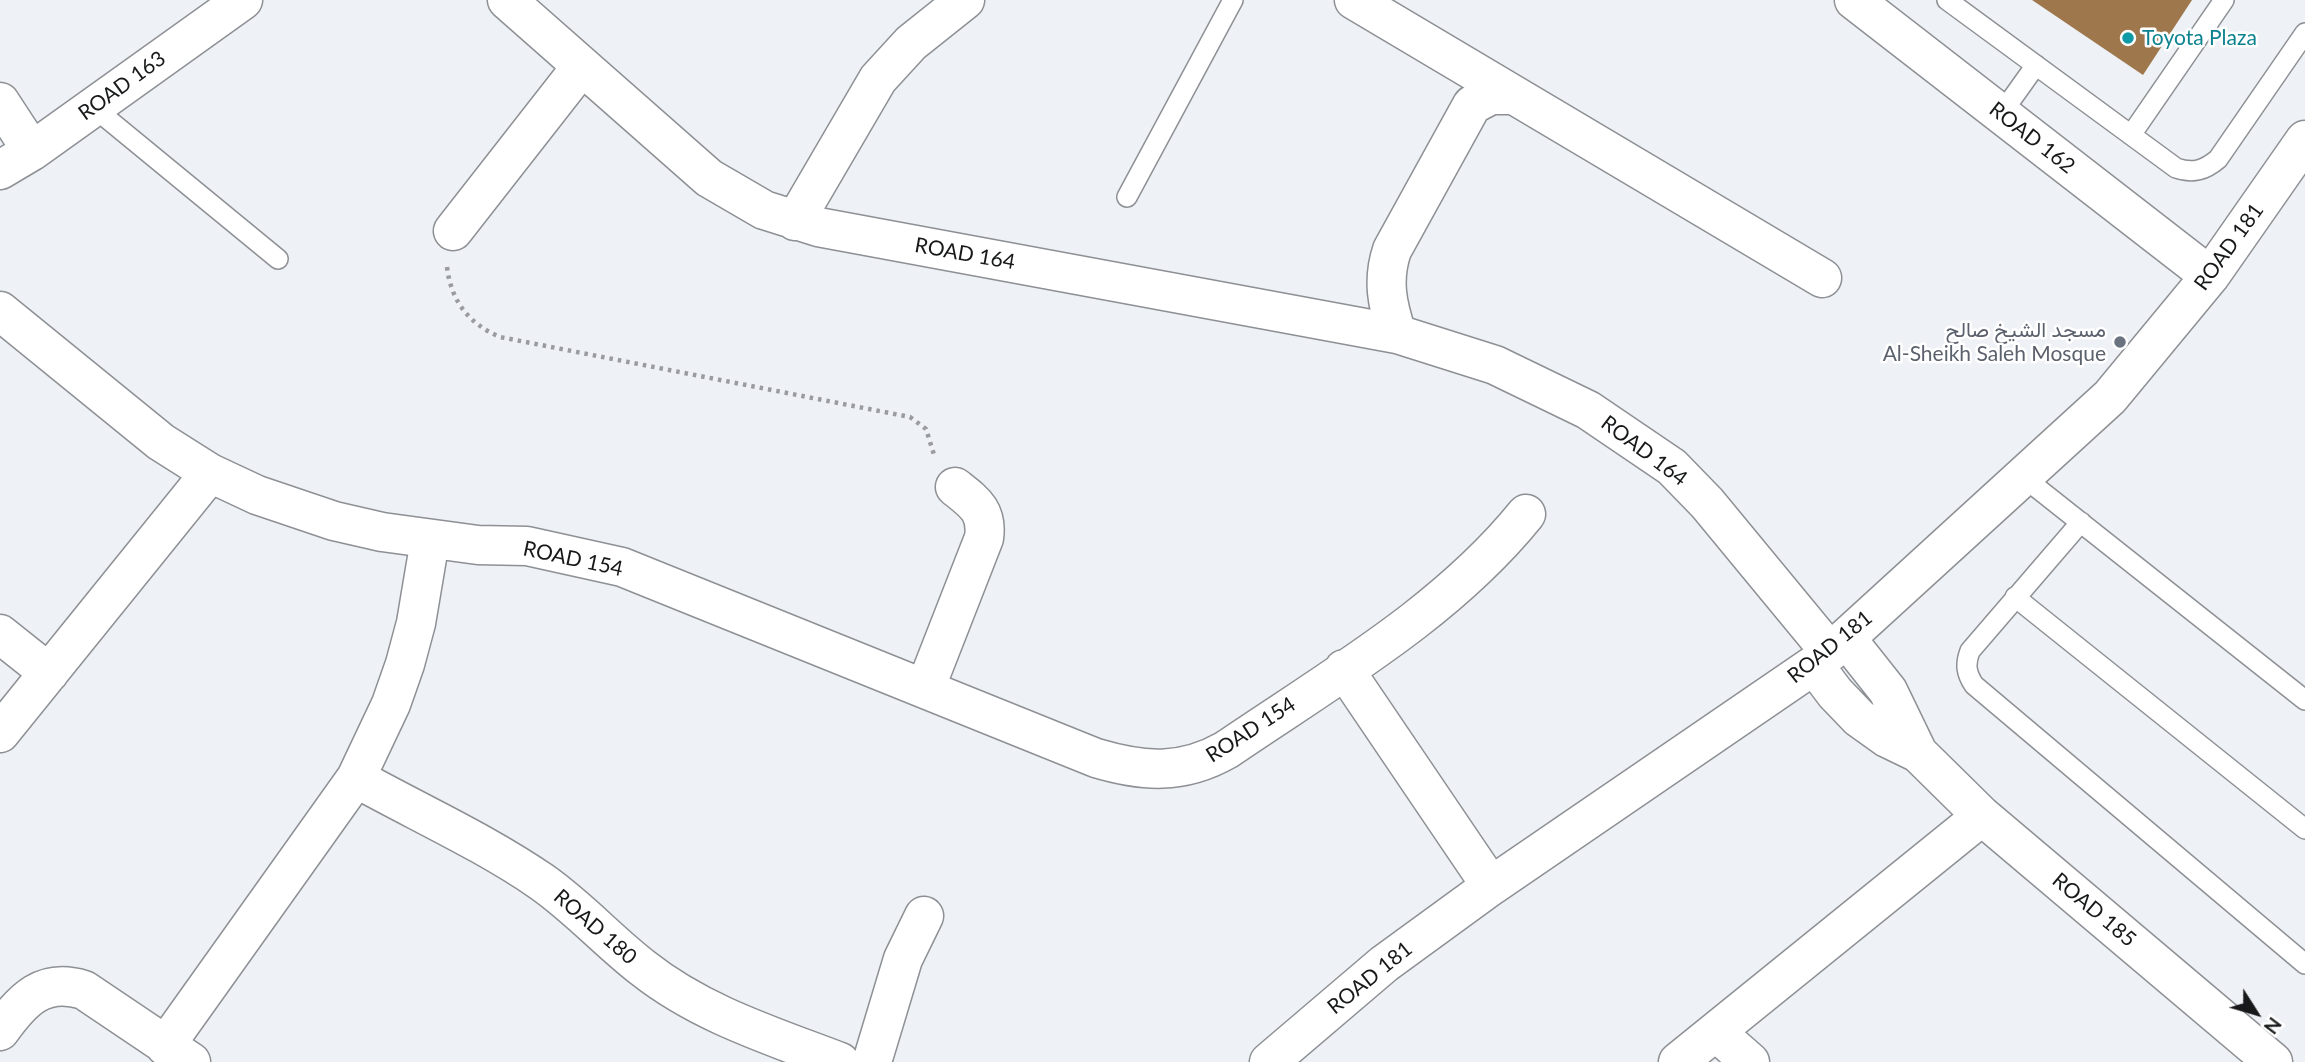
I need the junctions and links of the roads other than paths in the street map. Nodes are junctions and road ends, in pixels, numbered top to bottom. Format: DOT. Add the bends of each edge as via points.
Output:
graph roads {
  1 [pos="243,0"];
  2 [pos="506,0"];
  3 [pos="965,0"];
  4 [pos="1233,0"];
  5 [pos="1354,0"];
  6 [pos="1854,0"];
  7 [pos="1947,0"];
  8 [pos="2224,0"];
  9 [pos="2305,33"];
  10 [pos="2036,65"];
  11 [pos="582,66"];
  12 [pos="1513,95"];
  13 [pos="0,102"];
  14 [pos="93,107"];
  15 [pos="2001,114"];
  16 [pos="2131,135"];
  17 [pos="2305,140"];
  18 [pos="16,160"];
  19 [pos="1127,197"];
  20 [pos="795,221"];
  21 [pos="453,231"];
  22 [pos="278,259"];
  23 [pos="2210,275"];
  24 [pos="1822,278"];
  25 [pos="0,311"];
  26 [pos="1397,334"];
  27 [pos="210,473"];
  28 [pos="2022,476"];
  29 [pos="955,486"];
  30 [pos="1526,514"];
  31 [pos="2081,522"];
  32 [pos="430,540"];
  33 [pos="2015,597"];
  34 [pos="0,634"];
  35 [pos="1830,652"];
  36 [pos="1345,669"];
  37 [pos="49,673"];
  38 [pos="925,689"];
  39 [pos="2305,699"];
  40 [pos="0,733"];
  41 [pos="356,779"];
  42 [pos="1982,816"];
  43 [pos="2305,829"];
  44 [pos="1491,886"];
  45 [pos="924,916"];
  46 [pos="2305,964"];
  47 [pos="0,1031"];
  48 [pos="1716,1032"];
  49 [pos="178,1054"];
  50 [pos="840,1062"];
  51 [pos="872,1062"];
  52 [pos="1269,1062"];
  53 [pos="1678,1062"];
  54 [pos="1750,1062"];
  55 [pos="2273,1062"];
  1 -- 14 [label="street, ROAD 163"];
  2 -- 11 [label="street, ROAD 164"];
  3 -- 20 [label="street" via="911,43 878,79"];
  4 -- 19 [label="lane"];
  5 -- 12 [label="street"];
  6 -- 15 [label="street, ROAD 162"];
  7 -- 10 [label="lane"];
  8 -- 16 [label="lane"];
  9 -- 16 [label="lane" via="2209,166 2187,172 2176,168"];
  10 -- 15 [label="lane"];
  10 -- 16 [label="lane"];
  11 -- 20 [label="street, ROAD 164" via="709,178 745,201"];
  11 -- 21 [label="street"];
  12 -- 24 [label="street"];
  12 -- 26 [label="street" via="1491,94 1472,105 1392,250 1386,295"];
  13 -- 18 [label="street"];
  14 -- 18 [label="street, ROAD 163"];
  14 -- 22 [label="lane"];
  15 -- 23 [label="street, ROAD 162"];
  17 -- 23 [label="street, ROAD 181"];
  20 -- 26 [label="street, ROAD 164"];
  23 -- 28 [label="street, ROAD 181" via="2110,397"];
  25 -- 27 [label="street, ROAD 154" via="134,421"];
  26 -- 35 [label="street, ROAD 164" via="1471,356 1542,385 1652,452 1707,503"];
  27 -- 32 [label="street, ROAD 154" via="295,510"];
  27 -- 37 [label="street"];
  28 -- 31 [label="lane"];
  28 -- 35 [label="street, ROAD 181"];
  29 -- 38 [label="street" via="979,506 984,515 984,538"];
  30 -- 36 [label="street, ROAD 154" via="1462,583"];
  31 -- 33 [label="lane"];
  31 -- 39 [label="lane"];
  32 -- 38 [label="street, ROAD 154" via="527,547 622,567"];
  32 -- 41 [label="street" via="405,664"];
  33 -- 43 [label="lane"];
  33 -- 46 [label="lane" via="1970,651 1966,668 1974,685"];
  34 -- 37 [label="street"];
  35 -- 42 [label="street, ROAD 185" via="1888,691 1918,753"];
  35 -- 44 [label="street, ROAD 181"];
  36 -- 38 [label="street, ROAD 154" via="1205,762 1161,770 1096,758"];
  36 -- 44 [label="street"];
  37 -- 40 [label="street"];
  41 -- 49 [label="street"];
  41 -- 50 [label="street, ROAD 180" via="540,880 674,990 738,1023"];
  42 -- 48 [label="street"];
  42 -- 55 [label="street, ROAD 185"];
  44 -- 52 [label="street, ROAD 181" via="1384,964"];
  45 -- 51 [label="street" via="903,959"];
  47 -- 49 [label="street" via="30,994 70,985"];
  48 -- 53 [label="street"];
  48 -- 54 [label="street"];
}
